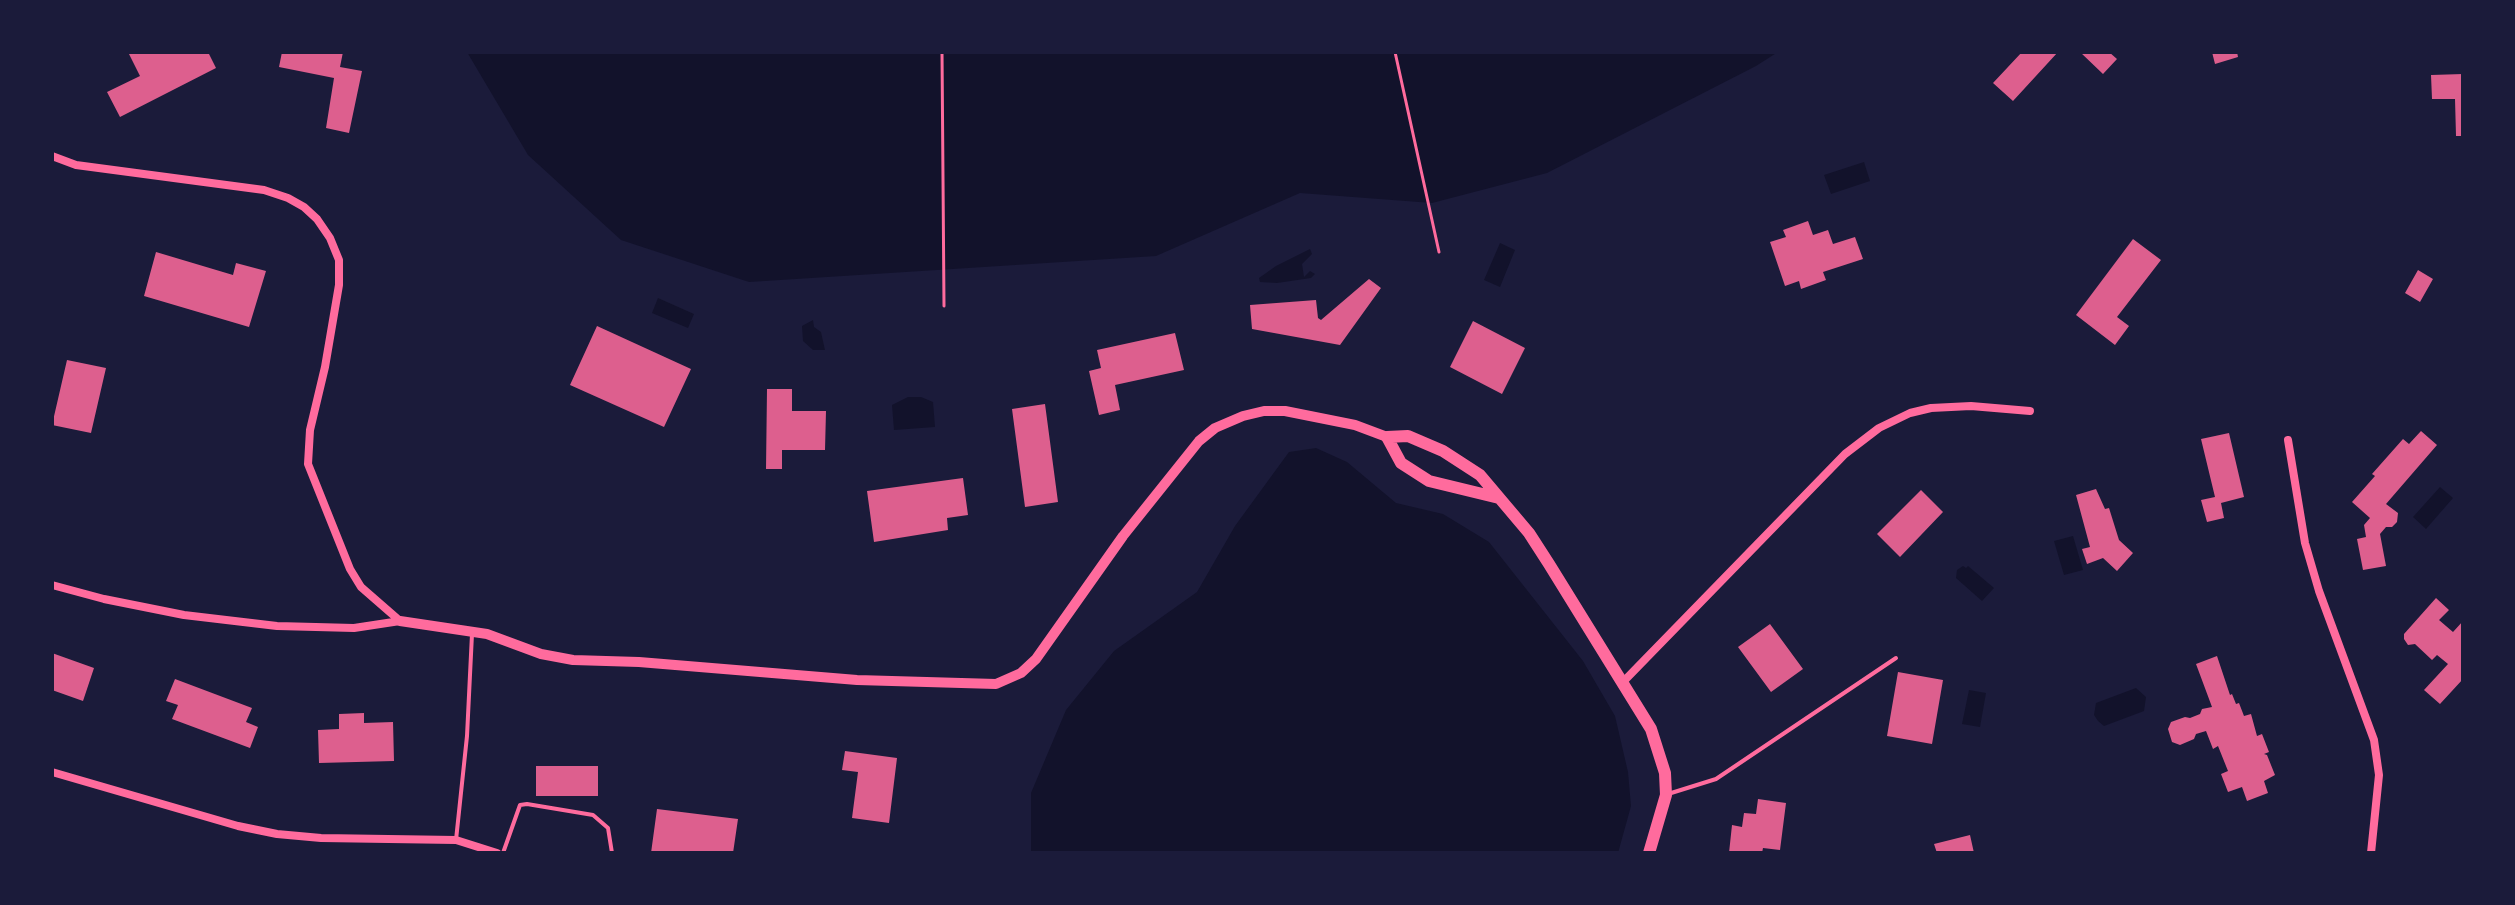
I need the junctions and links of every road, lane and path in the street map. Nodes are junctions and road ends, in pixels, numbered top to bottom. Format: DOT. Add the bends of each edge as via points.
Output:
graph roads {
  1 [pos="942,52"];
  2 [pos="1395,52"];
  3 [pos="52,156"];
  4 [pos="1439,252"];
  5 [pos="944,306"];
  6 [pos="2030,411"];
  7 [pos="1387,437"];
  8 [pos="2288,440"];
  9 [pos="1499,498"];
  10 [pos="52,585"];
  11 [pos="400,621"];
  12 [pos="472,632"];
  13 [pos="1896,658"];
  14 [pos="1623,682"];
  15 [pos="52,772"];
  16 [pos="1666,795"];
  17 [pos="456,840"];
  18 [pos="497,853"];
  19 [pos="503,853"];
  20 [pos="612,853"];
  21 [pos="1649,853"];
  22 [pos="2371,853"];
  1 -- 5 [label="path"];
  2 -- 4 [label="path"];
  3 -- 11 [label="street" via="76,165 264,190 317,219 339,260 339,285 308,464 350,569 361,587"];
  6 -- 14 [label="street" via="1931,408 1879,428 1845,454"];
  7 -- 9 [label="main road" via="1408,436 1443,451 1480,475"];
  7 -- 9 [label="main road" via="1401,463 1429,481"];
  7 -- 12 [label="street" via="1285,411 1243,416 1215,428 1123,536 1036,659 996,684 573,660"];
  8 -- 22 [label="street" via="2305,543 2374,740 2379,775"];
  9 -- 14 [label="main road" via="1529,533"];
  10 -- 11 [label="street" via="184,615 277,626 354,628"];
  11 -- 12 [label="street"];
  12 -- 17 [label="lane"];
  13 -- 16 [label="lane" via="1716,779"];
  14 -- 16 [label="main road" via="1651,729"];
  15 -- 17 [label="street" via="277,834"];
  16 -- 21 [label="main road"];
  17 -- 18 [label="street"];
  19 -- 20 [label="lane" via="520,805 527,804 593,815 608,828"];
}
